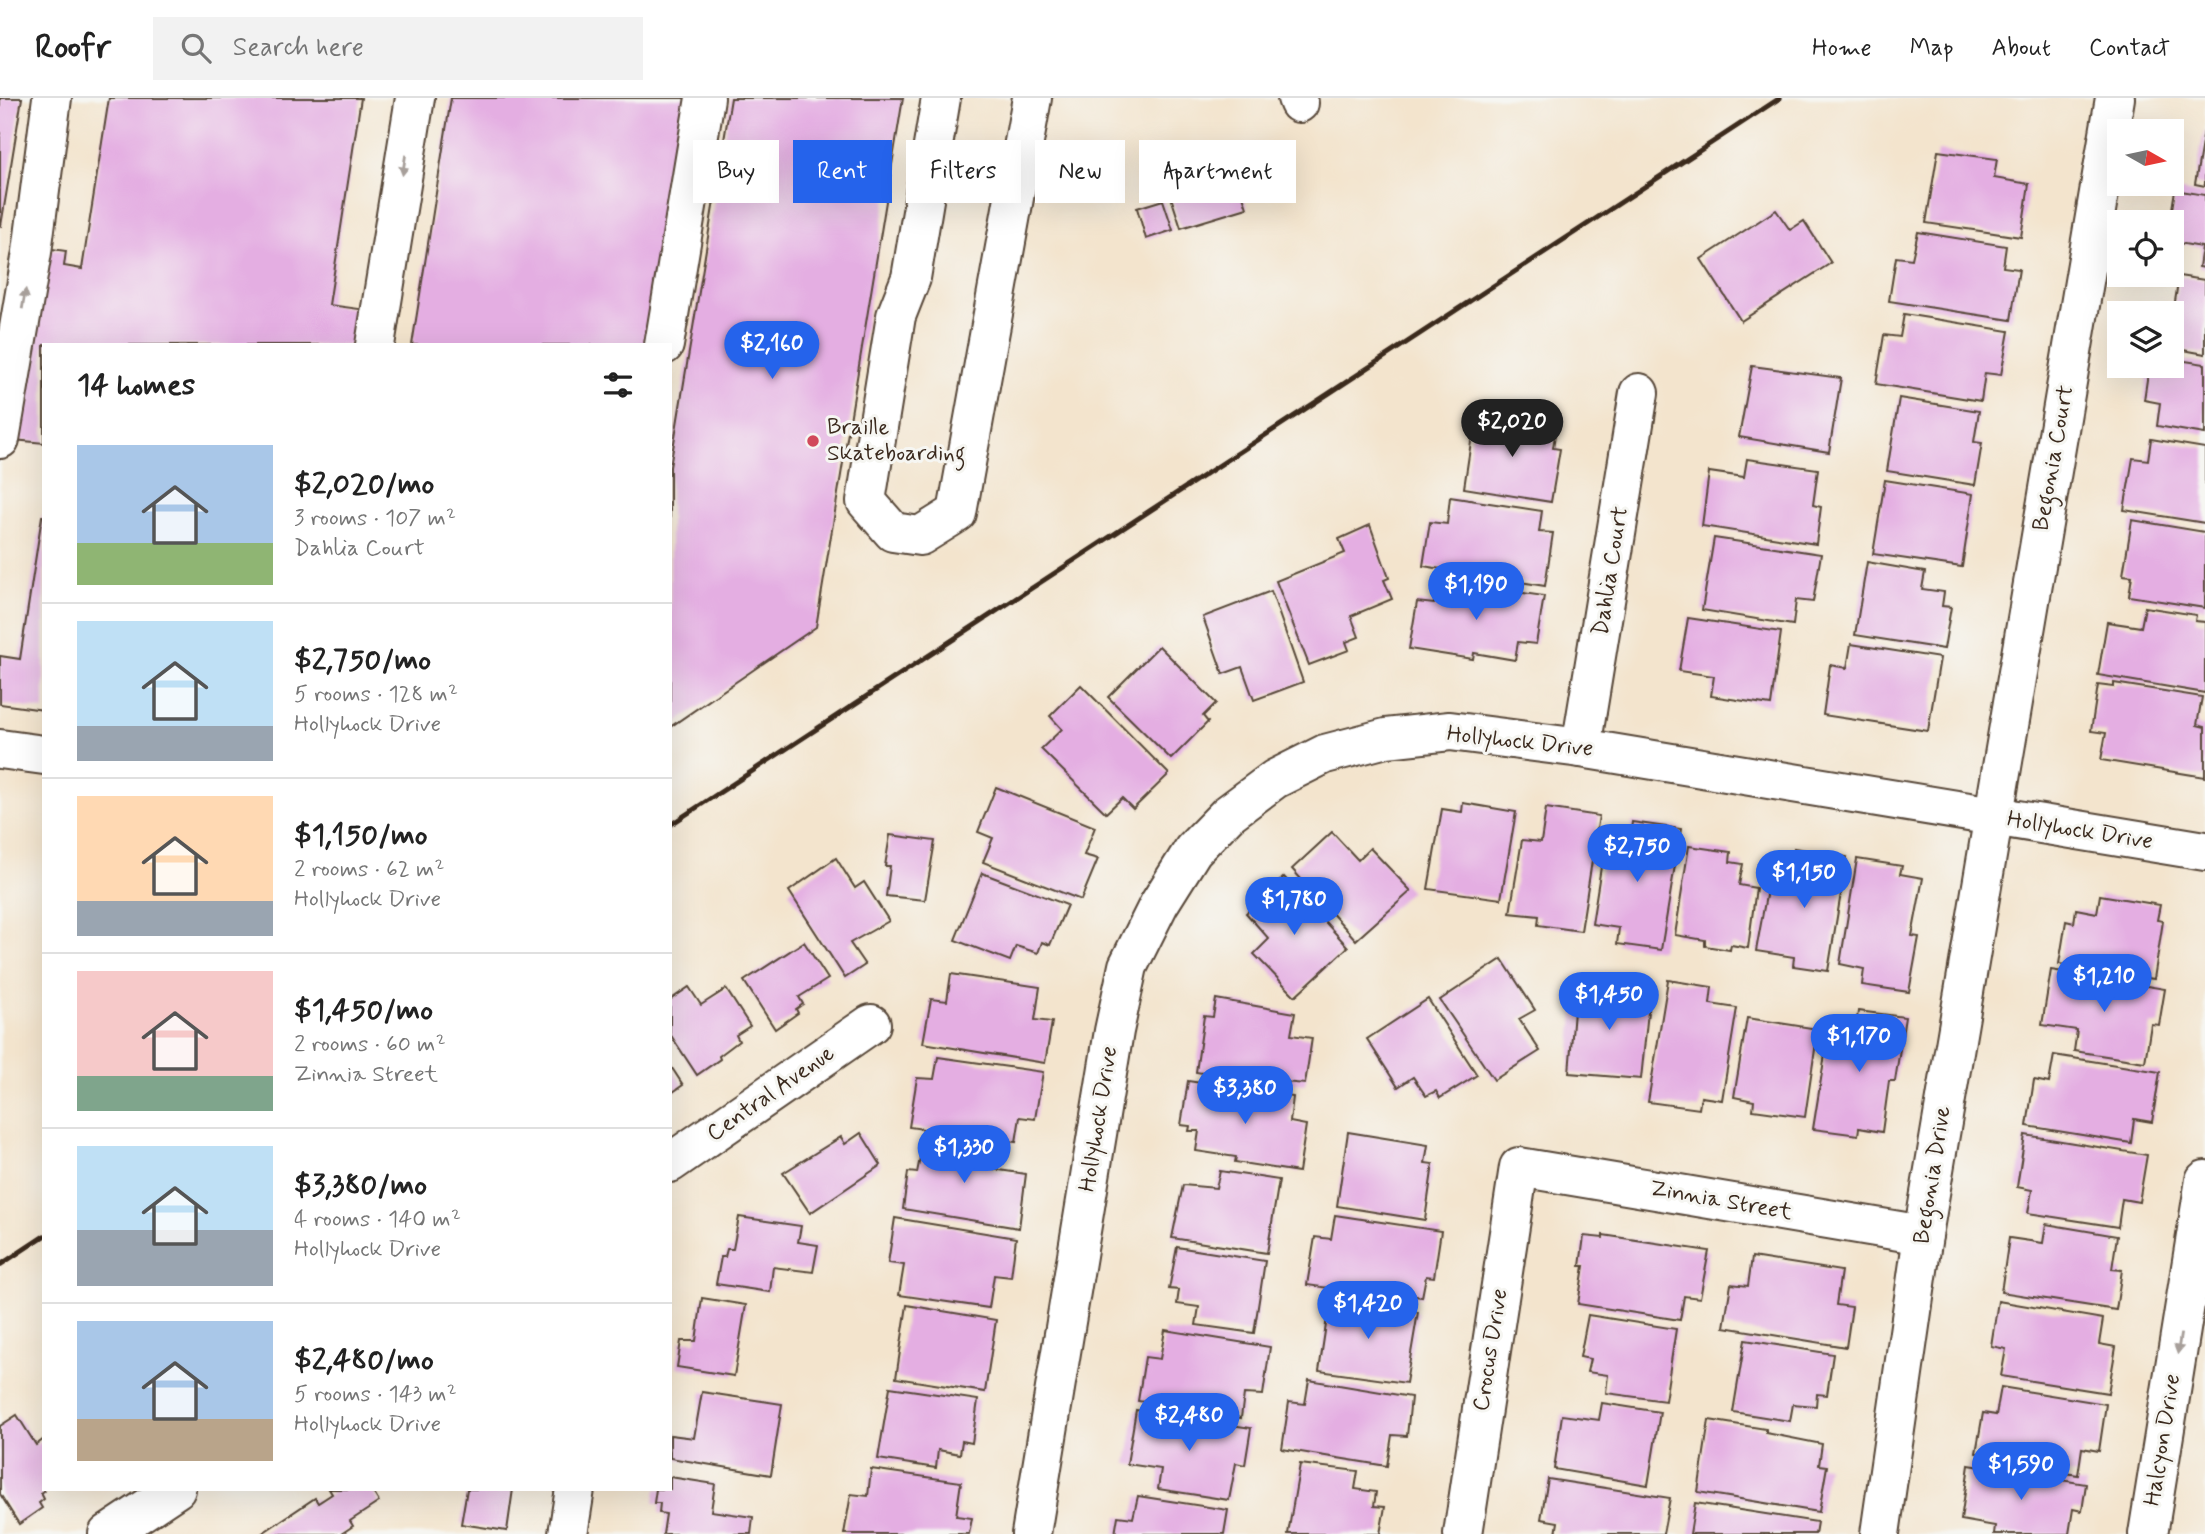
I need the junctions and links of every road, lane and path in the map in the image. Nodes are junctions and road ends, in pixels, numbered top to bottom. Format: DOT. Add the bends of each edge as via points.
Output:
graph roads {
  1 [pos="52,98"];
  2 [pos="415,98"];
  3 [pos="705,98"];
  4 [pos="942,98"];
  5 [pos="1032,98"];
  6 [pos="2115,98"];
  7 [pos="374,343"];
  8 [pos="664,343"];
  9 [pos="1639,393"];
  10 [pos="0,439"];
  11 [pos="1581,748"];
  12 [pos="0,749"];
  13 [pos="42,755"];
  14 [pos="1993,817"];
  15 [pos="2205,851"];
  16 [pos="871,1024"];
  17 [pos="672,1162"];
  18 [pos="1519,1167"];
  19 [pos="2205,1180"];
  20 [pos="1923,1235"];
  21 [pos="575,1491"];
  22 [pos="171,1492"];
  23 [pos="108,1534"];
  24 [pos="162,1534"];
  25 [pos="568,1534"];
  26 [pos="1031,1534"];
  27 [pos="1463,1534"];
  28 [pos="1880,1534"];
  29 [pos="2148,1534"];
  10 -- 1 [label="street, one-way"];
  2 -- 7 [label="street, one-way"];
  3 -- 8 [label="street"];
  4 -- 5 [label="street" via="911,278 896,316 866,501 893,532 920,536 957,513"];
  6 -- 14 [label="street, Begonia Court"];
  9 -- 11 [label="street, Dahlia Court"];
  11 -- 14 [label="street, Hollyhock Drive"];
  11 -- 26 [label="street, Hollyhock Drive" via="1450,732 1386,738 1325,754 1266,786 1228,814 1193,850 1128,966"];
  12 -- 13 [label="street"];
  14 -- 15 [label="street, Hollyhock Drive"];
  14 -- 20 [label="street, Begonia Drive"];
  16 -- 17 [label="street, Central Avenue"];
  18 -- 20 [label="street, Zinnia Street"];
  18 -- 27 [label="street, Crocus Drive"];
  19 -- 29 [label="street, Halcyon Drive, one-way"];
  20 -- 28 [label="street, Begonia Drive"];
  21 -- 25 [label="street"];
  22 -- 23 [label="street"];
  22 -- 24 [label="street"];
}
